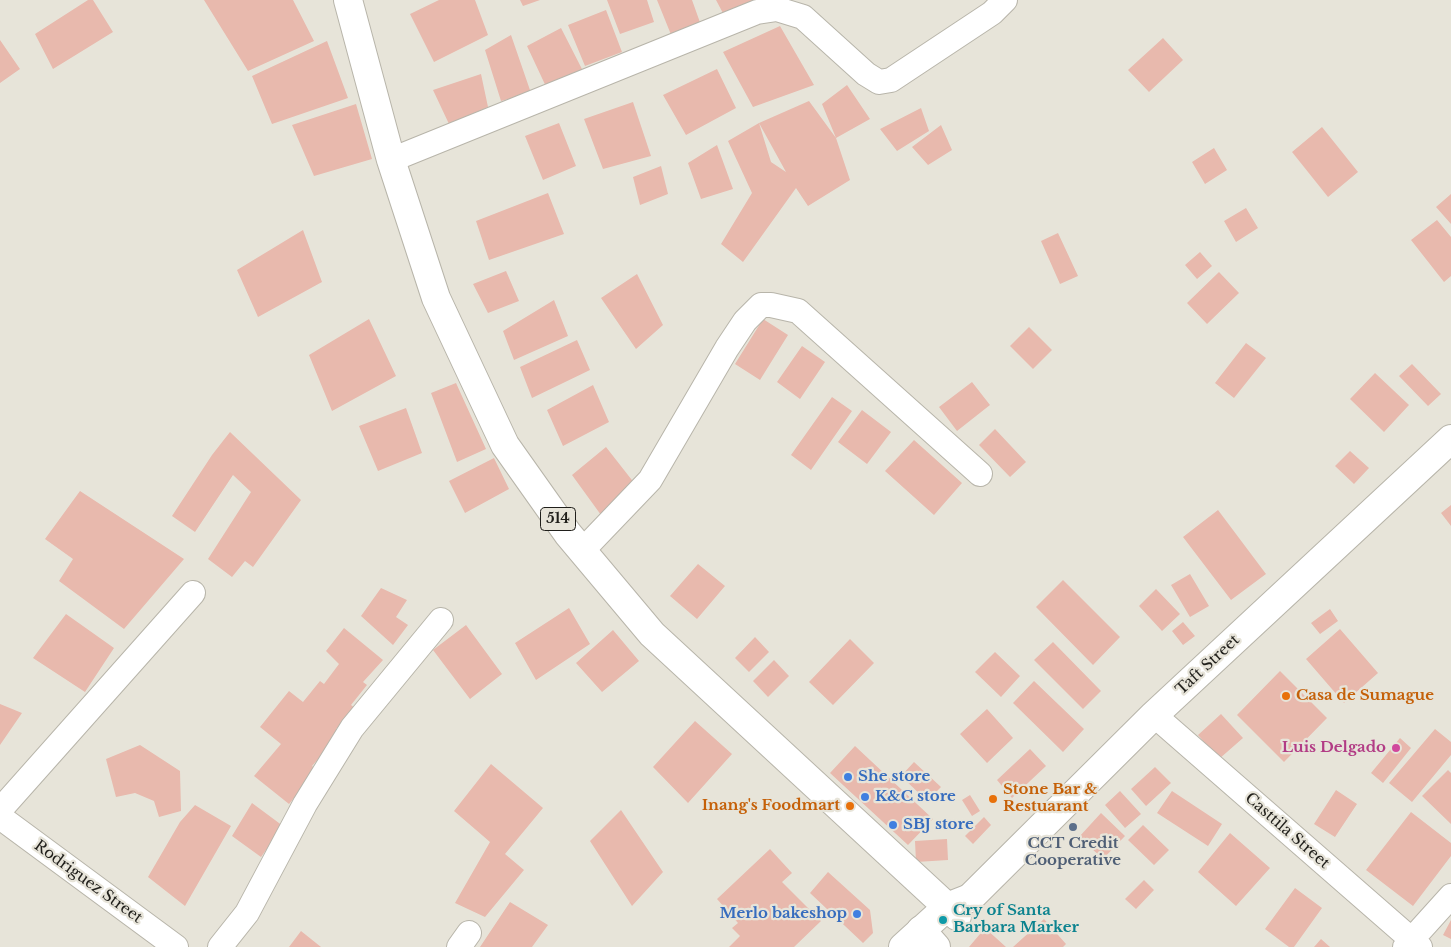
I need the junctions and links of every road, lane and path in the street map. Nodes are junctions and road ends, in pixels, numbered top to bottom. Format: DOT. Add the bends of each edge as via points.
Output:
graph roads {
  1 [pos="348,0"];
  2 [pos="1005,0"];
  3 [pos="391,160"];
  4 [pos="1451,439"];
  5 [pos="980,474"];
  6 [pos="582,551"];
  7 [pos="193,593"];
  8 [pos="441,620"];
  9 [pos="1154,715"];
  10 [pos="0,810"];
  11 [pos="0,817"];
  12 [pos="1451,896"];
  13 [pos="958,907"];
  14 [pos="924,943"];
  15 [pos="1412,945"];
  16 [pos="176,947"];
  17 [pos="220,947"];
  1 -- 3 [label="main road, 514"];
  2 -- 3 [label="street" via="992,13 891,80 879,82 802,18 777,9 757,12"];
  3 -- 6 [label="main road, 514" via="436,298 505,445"];
  4 -- 9 [label="main road, Taft Street"];
  5 -- 6 [label="street" via="798,311 761,305 745,321 727,348 650,480"];
  6 -- 13 [label="main road, 514" via="652,634"];
  7 -- 10 [label="street"];
  8 -- 17 [label="street" via="352,728 305,804 247,913"];
  9 -- 13 [label="main road, Taft Street"];
  9 -- 15 [label="street, Casttila Street"];
  11 -- 16 [label="street, Rodriguez Street"];
  12 -- 15 [label="street"];
  13 -- 14 [label="main road, Taft Street"];
}
